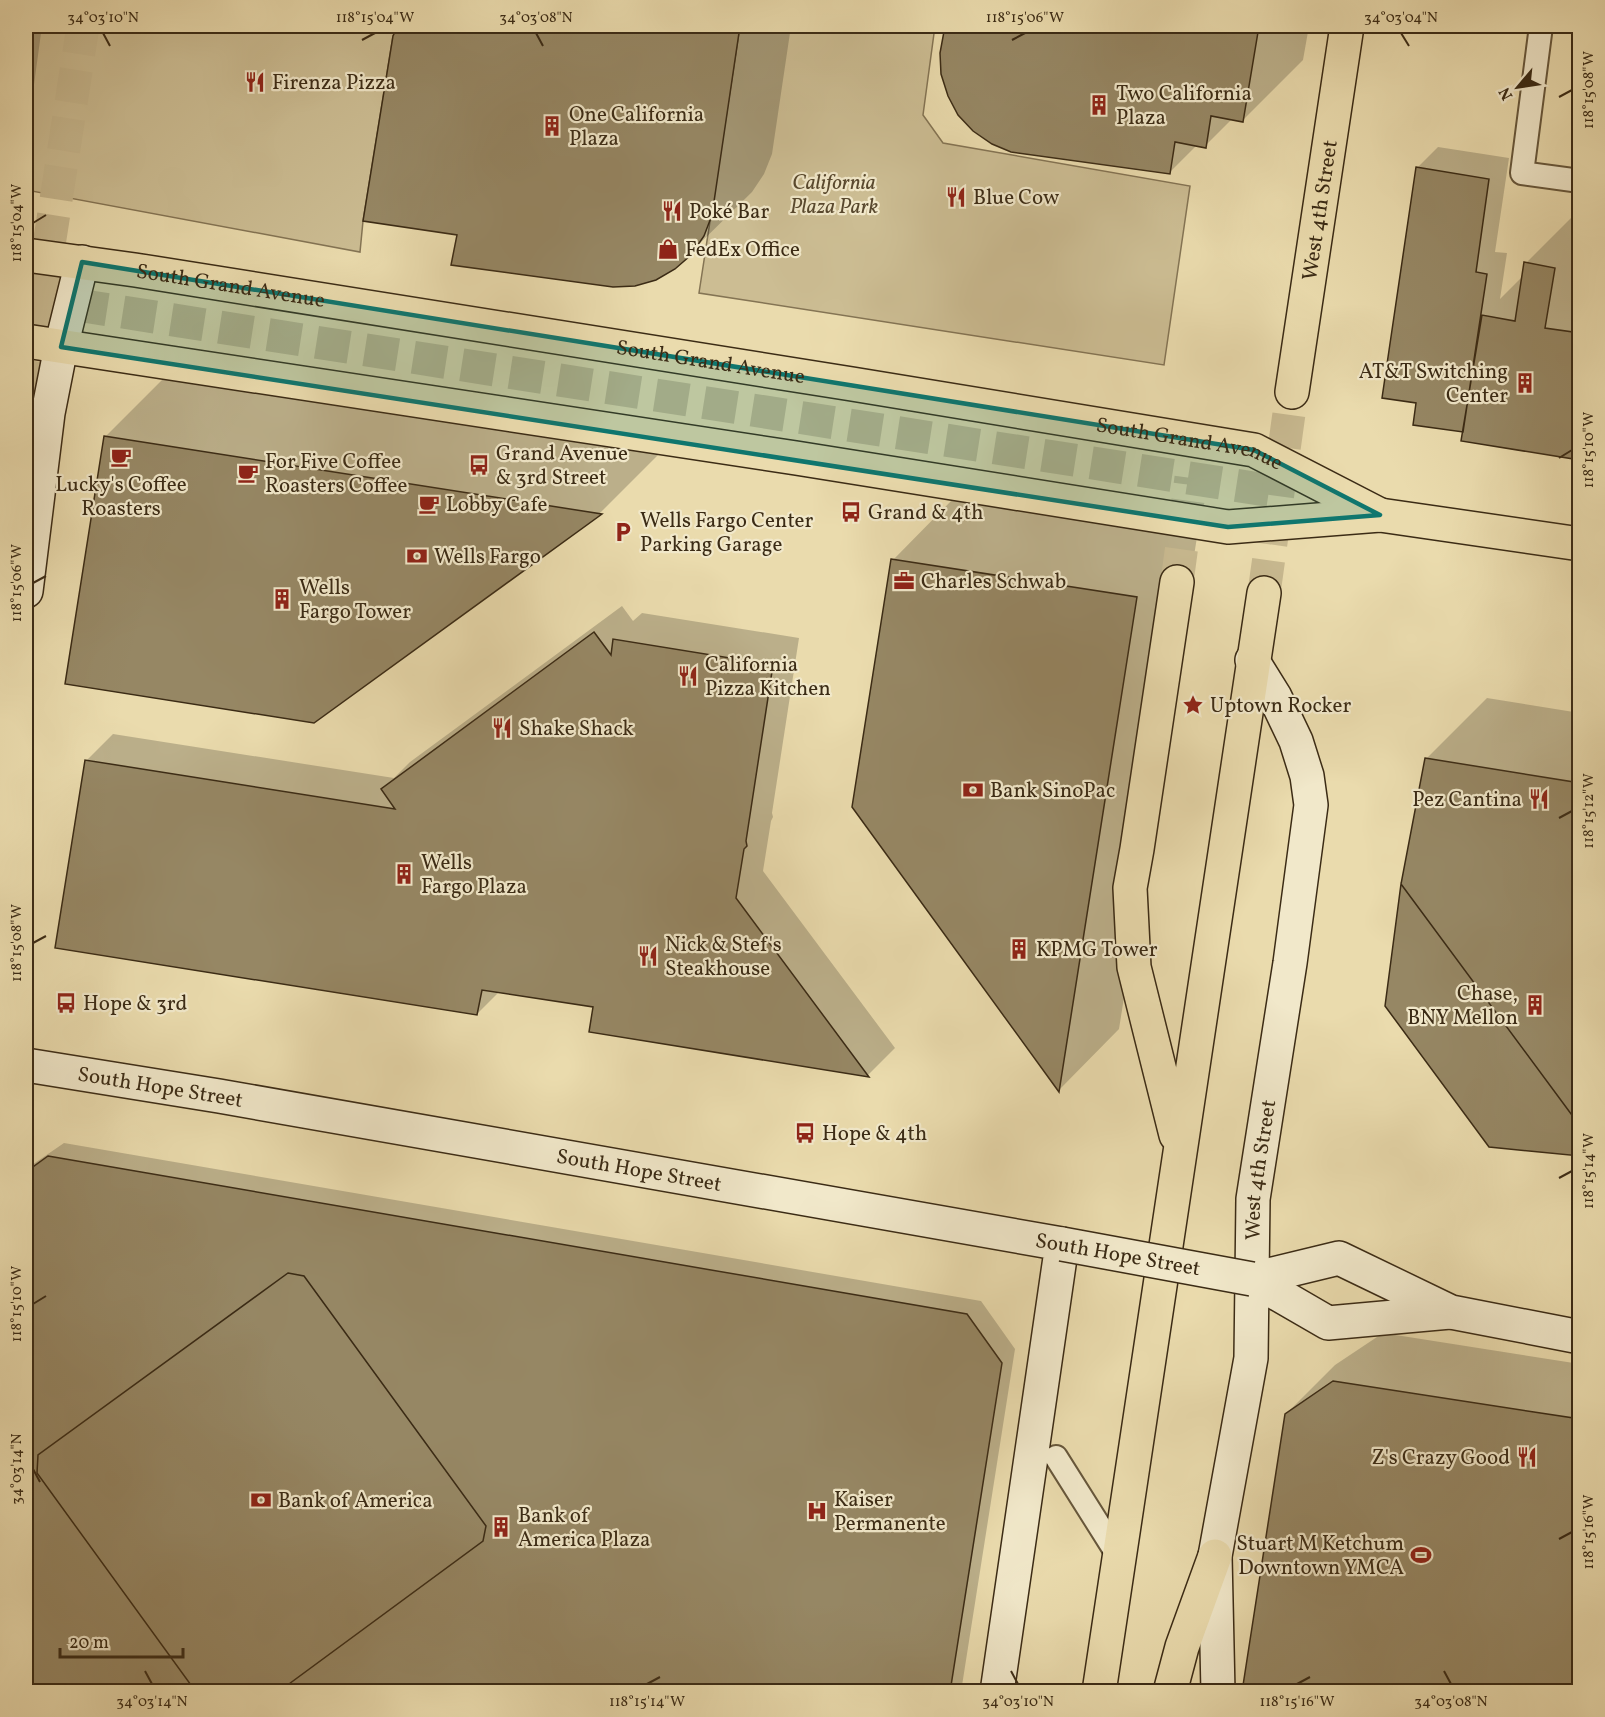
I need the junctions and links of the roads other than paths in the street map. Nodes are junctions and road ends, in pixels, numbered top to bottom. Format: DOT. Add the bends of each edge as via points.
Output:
graph roads {
  1 [pos="1347,26"];
  2 [pos="1541,26"];
  3 [pos="1580,181"];
  4 [pos="26,255"];
  5 [pos="82,262"];
  6 [pos="26,341"];
  7 [pos="60,347"];
  8 [pos="1292,392"];
  9 [pos="1380,515"];
  10 [pos="1580,544"];
  11 [pos="1177,582"];
  12 [pos="26,591"];
  13 [pos="1264,593"];
  14 [pos="1252,660"];
  15 [pos="26,1065"];
  16 [pos="1180,1152"];
  17 [pos="1062,1244"];
  18 [pos="1252,1279"];
  19 [pos="1451,1312"];
  20 [pos="1580,1337"];
  21 [pos="1056,1457"];
  22 [pos="1215,1556"];
  23 [pos="1119,1557"];
  24 [pos="997,1692"];
  25 [pos="1099,1692"];
  26 [pos="1170,1692"];
  27 [pos="1218,1692"];
  1 -- 8 [label="main road, West 4th Street"];
  2 -- 3 [label="lane" via="1522,173"];
  4 -- 5 [label="main road, South Grand Avenue"];
  5 -- 7 [label="main road"];
  5 -- 9 [label="main road, South Grand Avenue" via="1254,450"];
  6 -- 7 [label="main road, South Grand Avenue"];
  7 -- 9 [label="main road, South Grand Avenue" via="1228,527"];
  7 -- 12 [label="main road"];
  9 -- 10 [label="main road, South Grand Avenue"];
  11 -- 16 [label="main road" via="1130,888 1134,967"];
  13 -- 14 [label="main road"];
  14 -- 16 [label="main road"];
  14 -- 18 [label="main road, West 4th Street" via="1296,741 1311,805 1253,1199"];
  15 -- 17 [label="main road, South Hope Street"];
  16 -- 23 [label="main road"];
  17 -- 18 [label="main road, South Hope Street, bridge"];
  17 -- 24 [label="main road"];
  18 -- 19 [label="main road, South Hope Street" via="1328,1323"];
  18 -- 19 [label="main road, South Hope Street" via="1339,1258"];
  18 -- 22 [label="main road, West 4th Street" via="1251,1358"];
  19 -- 20 [label="main road, South Hope Street"];
  21 -- 23 [label="lane"];
  22 -- 26 [label="main road"];
  22 -- 27 [label="main road, West 4th Street"];
  23 -- 25 [label="main road"];
}
